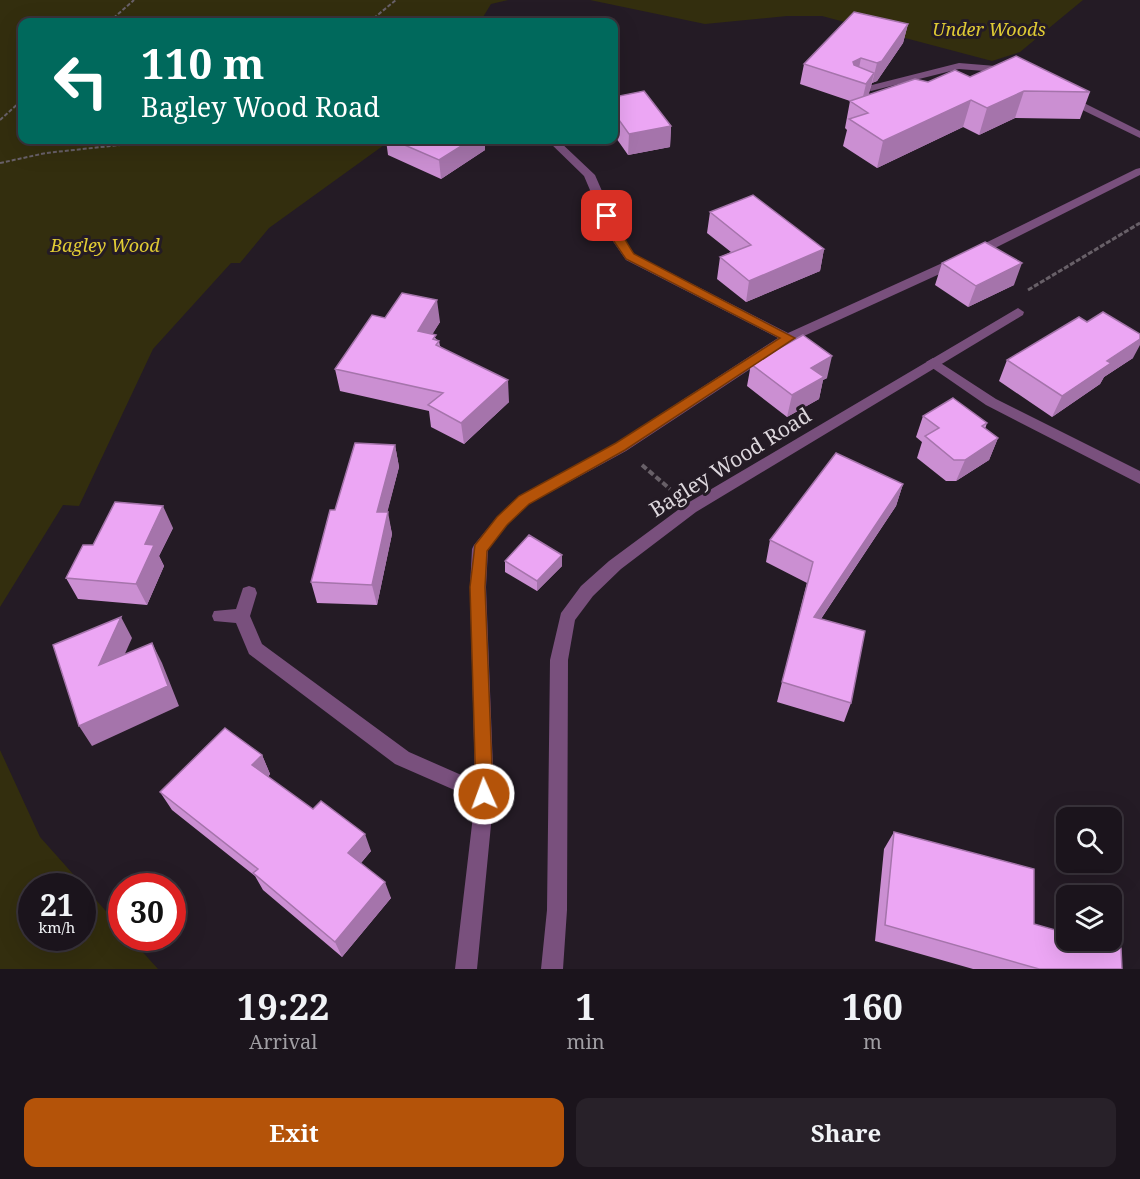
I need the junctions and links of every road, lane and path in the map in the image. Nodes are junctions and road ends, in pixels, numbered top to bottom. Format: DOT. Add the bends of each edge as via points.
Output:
graph roads {
  1 [pos="134,0"];
  2 [pos="396,0"];
  3 [pos="114,18"];
  4 [pos="374,18"];
  5 [pos="1021,75"];
  6 [pos="856,83"];
  7 [pos="1060,95"];
  8 [pos="18,104"];
  9 [pos="0,120"];
  10 [pos="1140,135"];
  11 [pos="129,144"];
  12 [pos="556,144"];
  13 [pos="0,163"];
  14 [pos="1140,171"];
  15 [pos="1140,223"];
  16 [pos="1018,312"];
  17 [pos="789,338"];
  18 [pos="933,362"];
  19 [pos="621,447"];
  20 [pos="1140,478"];
  21 [pos="691,508"];
  22 [pos="249,593"];
  23 [pos="220,616"];
  24 [pos="242,616"];
  25 [pos="484,794"];
  26 [pos="466,969"];
  27 [pos="552,969"];
  1 -- 3 [label="path"];
  2 -- 4 [label="path"];
  5 -- 6 [label="street" via="1011,70 959,66 872,88"];
  7 -- 10 [label="street"];
  8 -- 9 [label="path"];
  11 -- 13 [label="path" via="46,153"];
  12 -- 17 [label="street" via="589,175 616,237 630,256"];
  14 -- 17 [label="street" via="975,253"];
  15 -- 16 [label="path" via="1026,291"];
  16 -- 18 [label="street, Bagley Wood Road"];
  17 -- 19 [label="street"];
  18 -- 20 [label="street" via="991,402"];
  18 -- 21 [label="street, Bagley Wood Road"];
  19 -- 21 [label="path"];
  19 -- 25 [label="street" via="524,500 480,549"];
  21 -- 27 [label="street, Bagley Wood Road" via="615,565 587,591 567,618 559,660 557,910"];
  22 -- 24 [label="street"];
  23 -- 24 [label="street"];
  24 -- 25 [label="street" via="255,649 370,735 402,758"];
  25 -- 26 [label="street"];
}
